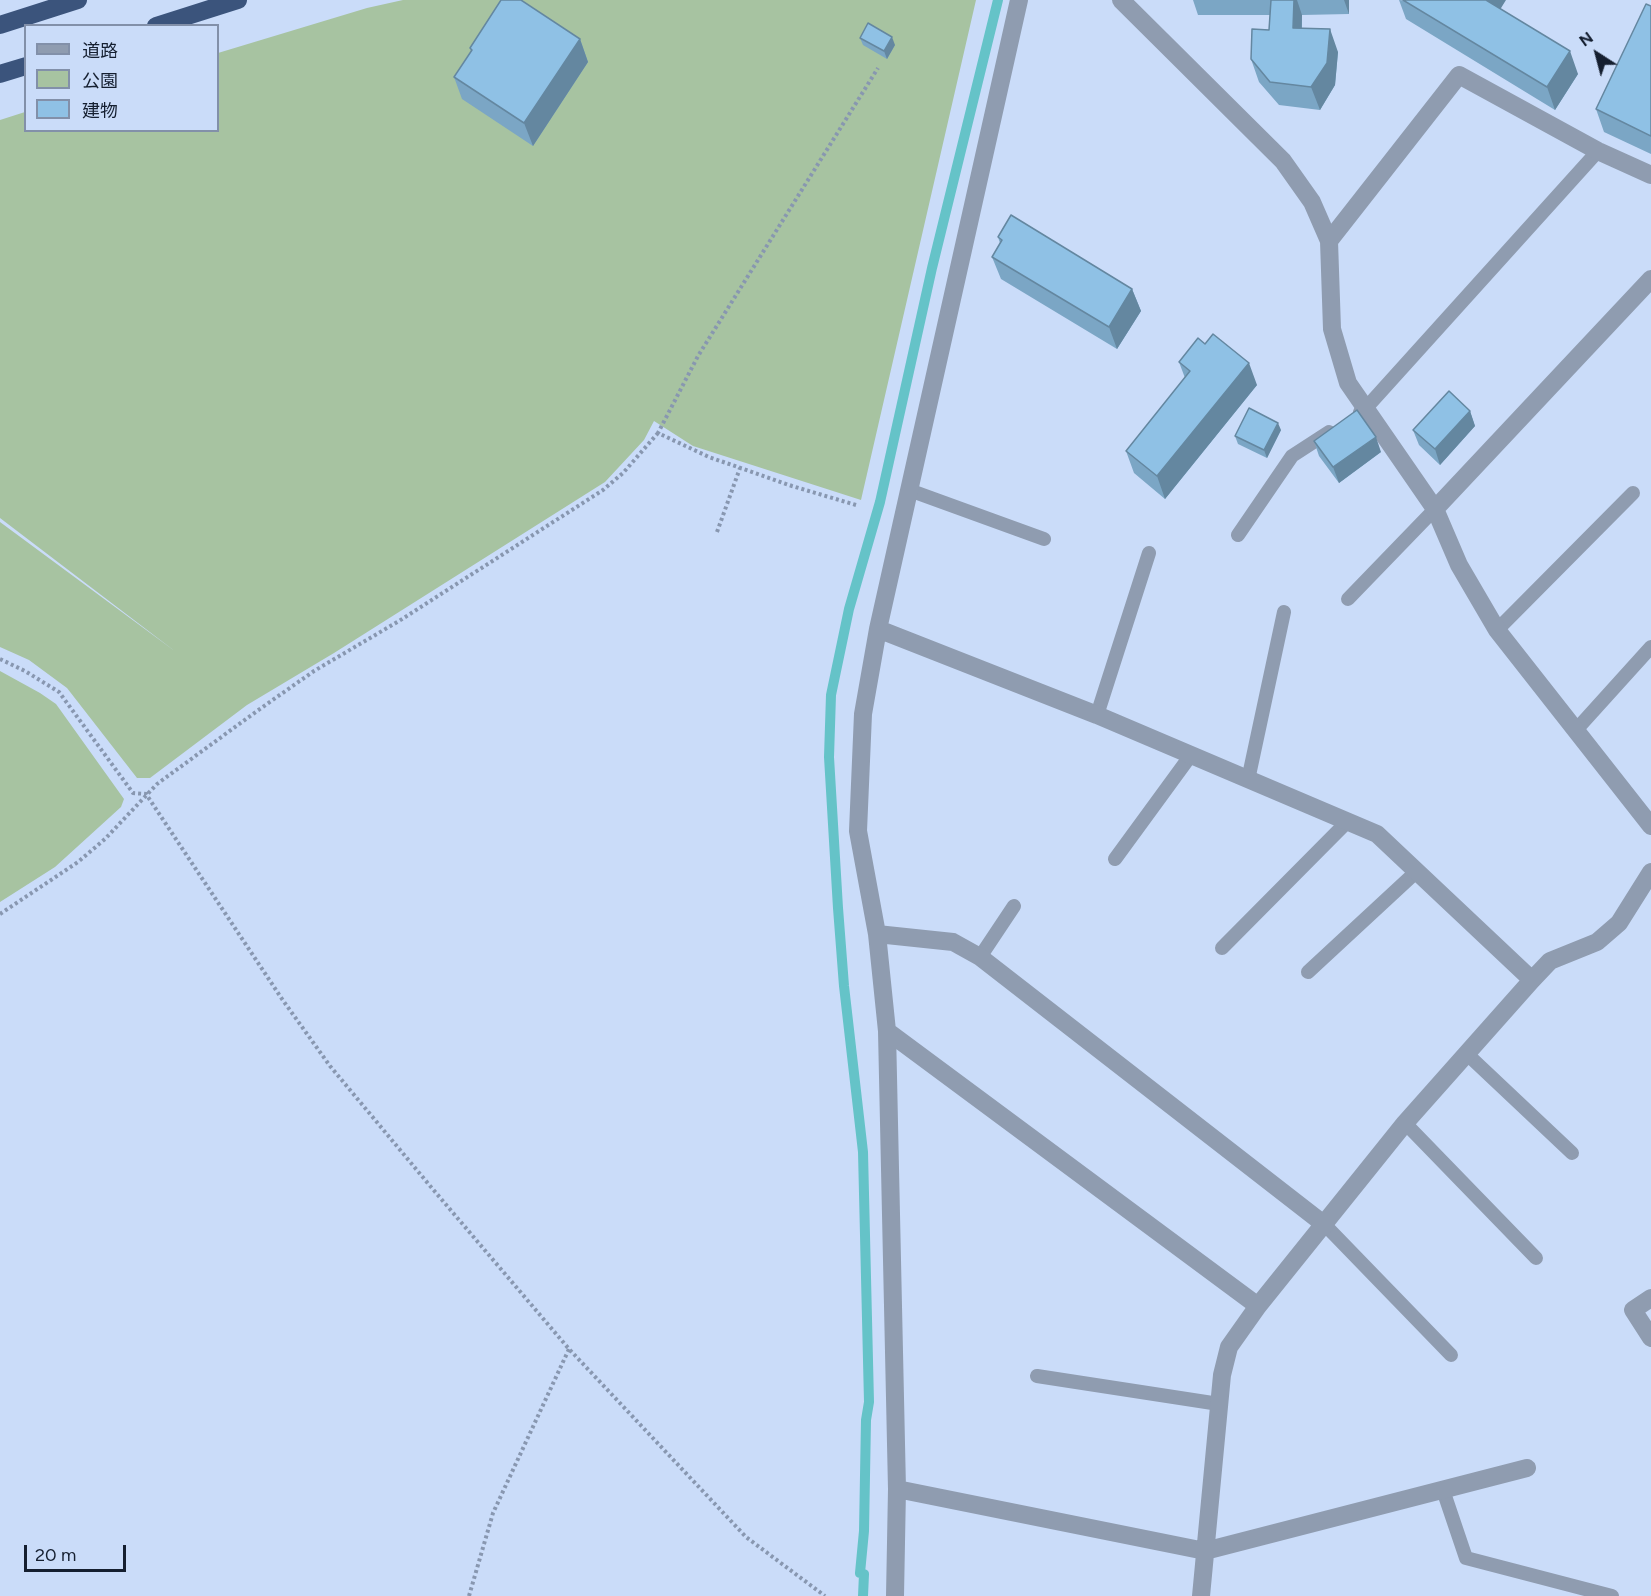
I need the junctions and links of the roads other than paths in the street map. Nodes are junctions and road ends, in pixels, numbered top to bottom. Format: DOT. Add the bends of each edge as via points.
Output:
graph roads {
  1 [pos="78,0"];
  2 [pos="238,0"];
  3 [pos="1019,0"];
  4 [pos="1121,0"];
  5 [pos="162,24"];
  6 [pos="0,25"];
  7 [pos="24,67"];
  8 [pos="0,74"];
  9 [pos="1598,151"];
  10 [pos="1651,175"];
  11 [pos="1329,241"];
  12 [pos="1651,279"];
  13 [pos="1366,408"];
  14 [pos="909,490"];
  15 [pos="1633,493"];
  16 [pos="1435,509"];
  17 [pos="1238,535"];
  18 [pos="1044,539"];
  19 [pos="1149,553"];
  20 [pos="1348,599"];
  21 [pos="1284,612"];
  22 [pos="878,629"];
  23 [pos="1497,630"];
  24 [pos="1651,648"];
  25 [pos="1097,715"];
  26 [pos="1576,730"];
  27 [pos="1191,755"];
  28 [pos="1248,780"];
  29 [pos="1347,822"];
  30 [pos="1651,826"];
  31 [pos="1115,859"];
  32 [pos="1416,872"];
  33 [pos="1651,872"];
  34 [pos="1014,906"];
  35 [pos="877,934"];
  36 [pos="1222,948"];
  37 [pos="980,957"];
  38 [pos="1308,972"];
  39 [pos="1532,980"];
  40 [pos="887,1031"];
  41 [pos="1467,1054"];
  42 [pos="1405,1123"];
  43 [pos="1572,1153"];
  44 [pos="1325,1225"];
  45 [pos="1536,1258"];
  46 [pos="1651,1298"];
  47 [pos="1258,1306"];
  48 [pos="1651,1338"];
  49 [pos="1451,1355"];
  50 [pos="1037,1376"];
  51 [pos="1218,1404"];
  52 [pos="1527,1468"];
  53 [pos="897,1489"];
  54 [pos="1443,1490"];
  55 [pos="1205,1551"];
  56 [pos="895,1596"];
  57 [pos="1201,1596"];
  58 [pos="1611,1596"];
  1 -- 6 [label="highway"];
  2 -- 5 [label="highway"];
  3 -- 14 [label="street"];
  4 -- 11 [label="street" via="1283,160 1312,202"];
  7 -- 8 [label="highway"];
  9 -- 10 [label="street"];
  9 -- 11 [label="street" via="1459,75"];
  9 -- 13 [label="lane"];
  11 -- 13 [label="street" via="1332,329 1348,383"];
  12 -- 16 [label="street"];
  13 -- 16 [label="street"];
  13 -- 17 [label="lane" via="1292,456"];
  14 -- 18 [label="lane"];
  14 -- 22 [label="street"];
  15 -- 23 [label="lane"];
  16 -- 20 [label="lane"];
  16 -- 23 [label="street" via="1459,565"];
  19 -- 25 [label="lane"];
  21 -- 28 [label="lane"];
  22 -- 25 [label="street"];
  22 -- 35 [label="street" via="863,714 858,831"];
  23 -- 26 [label="street"];
  24 -- 26 [label="lane"];
  25 -- 27 [label="street"];
  26 -- 30 [label="street"];
  27 -- 28 [label="street"];
  27 -- 31 [label="lane"];
  28 -- 29 [label="street"];
  29 -- 32 [label="street" via="1377,834"];
  29 -- 36 [label="lane"];
  32 -- 38 [label="lane"];
  32 -- 39 [label="street"];
  33 -- 39 [label="street" via="1619,923 1597,942 1550,960"];
  34 -- 37 [label="lane"];
  35 -- 37 [label="street" via="953,942"];
  35 -- 40 [label="street"];
  37 -- 44 [label="street"];
  39 -- 41 [label="street"];
  40 -- 47 [label="street"];
  40 -- 53 [label="street"];
  41 -- 42 [label="street"];
  41 -- 43 [label="lane"];
  42 -- 44 [label="street"];
  42 -- 45 [label="lane"];
  44 -- 47 [label="street"];
  44 -- 49 [label="lane"];
  46 -- 48 [label="street" via="1633,1310"];
  47 -- 51 [label="street" via="1229,1347"];
  50 -- 51 [label="lane"];
  51 -- 55 [label="street"];
  52 -- 54 [label="street"];
  53 -- 55 [label="street"];
  53 -- 56 [label="street"];
  54 -- 55 [label="street"];
  54 -- 58 [label="lane" via="1466,1557"];
  55 -- 57 [label="street"];
}
